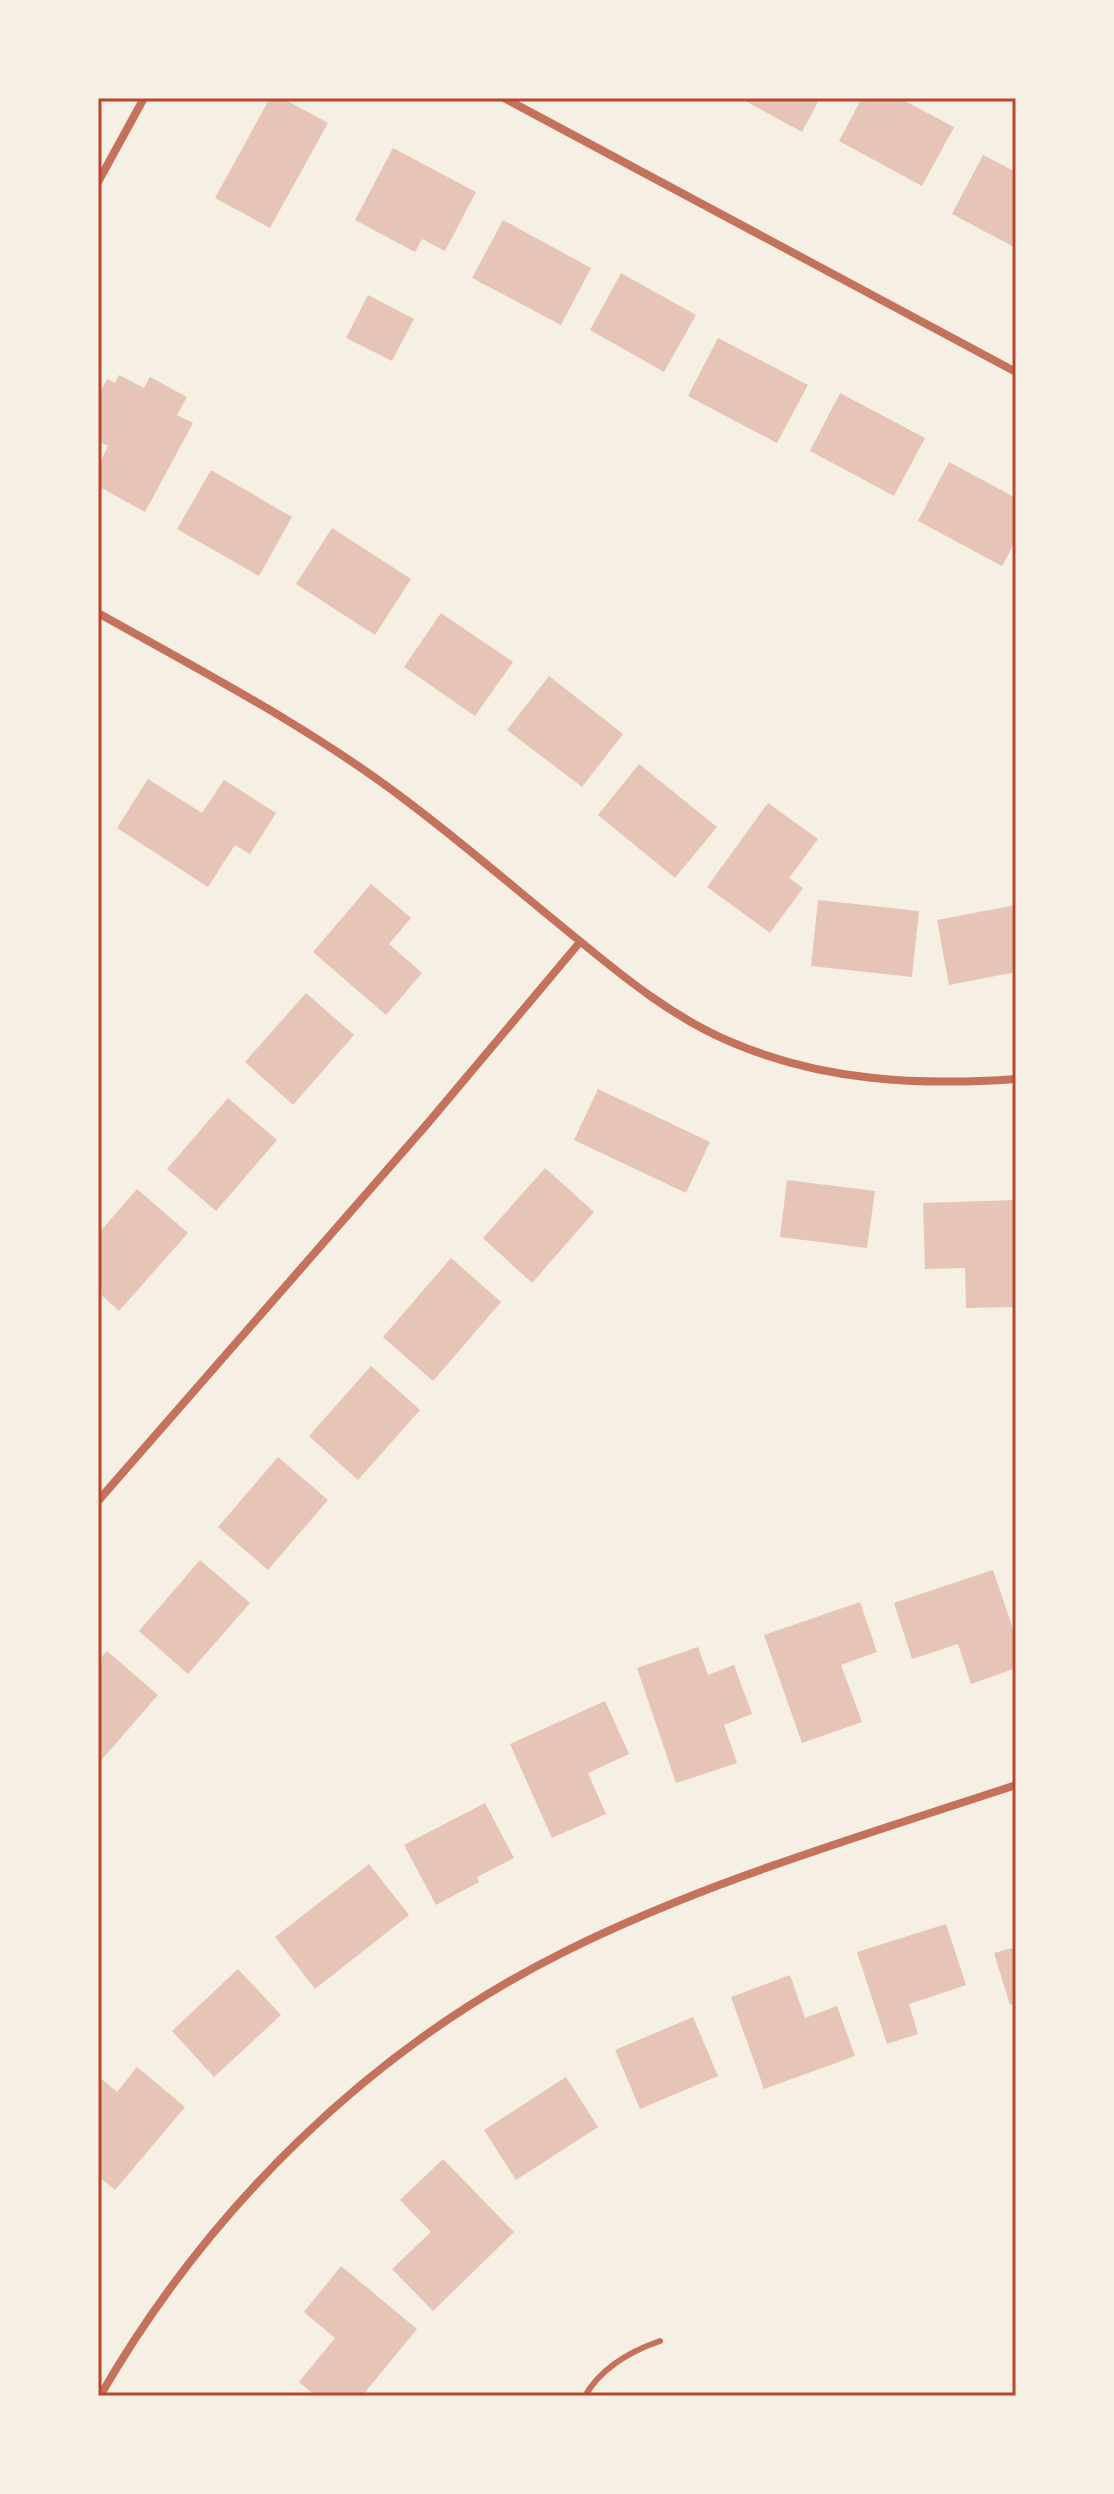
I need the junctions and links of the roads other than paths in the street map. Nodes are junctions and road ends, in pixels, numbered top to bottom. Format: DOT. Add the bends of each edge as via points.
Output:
graph roads {
  1 [pos="144,98"];
  2 [pos="504,98"];
  3 [pos="98,182"];
  4 [pos="1016,372"];
  5 [pos="98,613"];
  6 [pos="580,942"];
  7 [pos="1016,1079"];
  8 [pos="98,1501"];
  9 [pos="1016,1785"];
  10 [pos="660,2341"];
  11 [pos="100,2396"];
  12 [pos="585,2396"];
  1 -- 3 [label="street"];
  2 -- 4 [label="street"];
  5 -- 6 [label="street" via="359,767 443,827"];
  6 -- 7 [label="street" via="695,1024 801,1066 881,1079"];
  6 -- 8 [label="street"];
  9 -- 11 [label="street" via="785,1862 616,1927 444,2023 333,2109 239,2201 163,2298"];
  10 -- 12 [label="lane" via="610,2367"];
}
